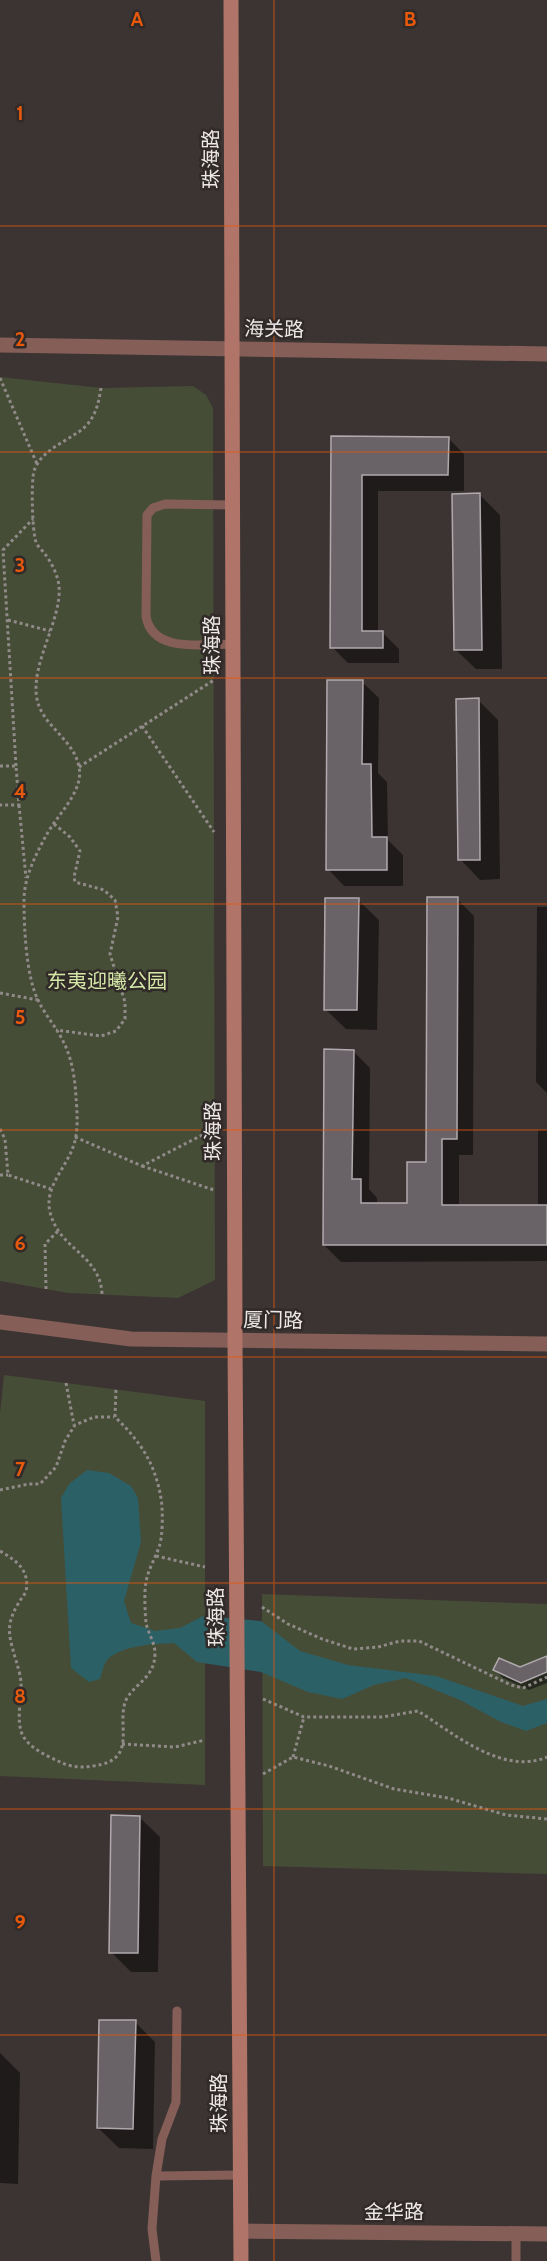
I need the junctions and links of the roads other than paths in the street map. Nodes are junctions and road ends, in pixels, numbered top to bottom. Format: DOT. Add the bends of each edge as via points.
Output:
graph roads {
  1 [pos="231,0"];
  2 [pos="0,345"];
  3 [pos="232,350"];
  4 [pos="547,354"];
  5 [pos="233,505"];
  6 [pos="233,644"];
  7 [pos="0,1322"];
  8 [pos="235,1340"];
  9 [pos="547,1344"];
  10 [pos="177,2011"];
  11 [pos="241,2175"];
  12 [pos="156,2176"];
  13 [pos="241,2232"];
  14 [pos="516,2234"];
  15 [pos="547,2234"];
  16 [pos="156,2261"];
  17 [pos="241,2261"];
  18 [pos="516,2261"];
  1 -- 3 [label="main road, 珠海路"];
  2 -- 3 [label="street, 海关路"];
  3 -- 4 [label="street, 海关路"];
  3 -- 5 [label="main road, 珠海路"];
  5 -- 6 [label="main road, 珠海路"];
  5 -- 6 [label="lane" via="165,504 147,515 146,616 153,633 172,644"];
  6 -- 8 [label="main road, 珠海路"];
  7 -- 8 [label="street, 厦门路" via="131,1339"];
  8 -- 9 [label="street, 厦门路"];
  8 -- 11 [label="main road, 珠海路"];
  10 -- 12 [label="lane" via="176,2102 162,2139"];
  11 -- 12 [label="lane"];
  11 -- 13 [label="main road, 珠海路"];
  12 -- 16 [label="lane"];
  13 -- 14 [label="street, 金华路"];
  13 -- 17 [label="main road, 珠海路"];
  14 -- 15 [label="street, 金华路"];
  14 -- 18 [label="lane"];
}
